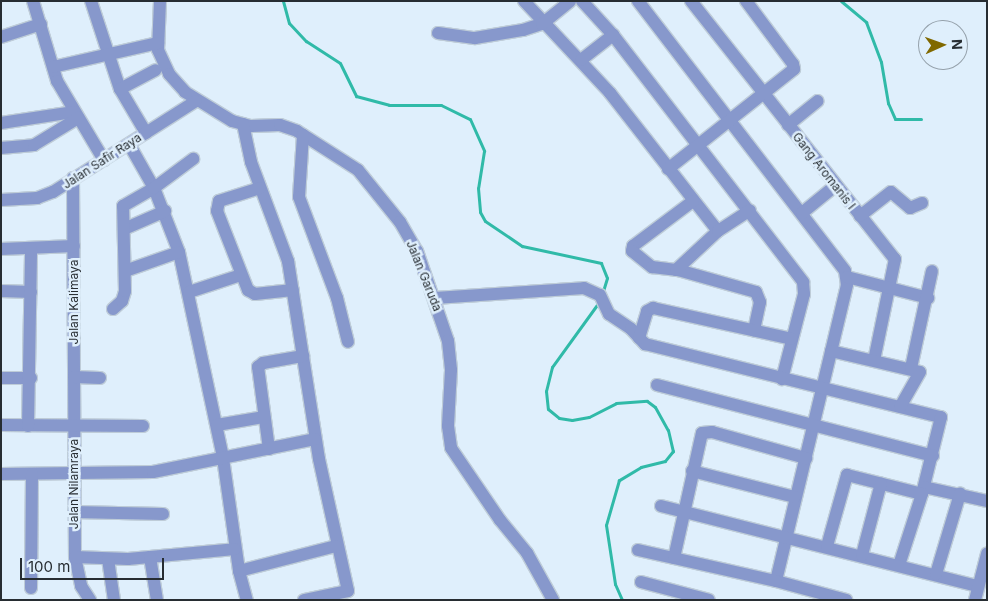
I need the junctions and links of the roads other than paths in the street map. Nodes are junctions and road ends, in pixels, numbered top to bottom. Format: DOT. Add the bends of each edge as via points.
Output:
graph roads {
  1 [pos="33,1"];
  2 [pos="92,1"];
  3 [pos="160,1"];
  4 [pos="524,1"];
  5 [pos="570,1"];
  6 [pos="582,1"];
  7 [pos="638,1"];
  8 [pos="691,1"];
  9 [pos="746,1"];
  10 [pos="41,24"];
  11 [pos="542,24"];
  12 [pos="438,33"];
  13 [pos="612,35"];
  14 [pos="1,37"];
  15 [pos="158,43"];
  16 [pos="107,52"];
  17 [pos="581,60"];
  18 [pos="53,67"];
  19 [pos="154,70"];
  20 [pos="120,89"];
  21 [pos="764,94"];
  22 [pos="196,101"];
  23 [pos="818,102"];
  24 [pos="76,115"];
  25 [pos="730,120"];
  26 [pos="1,123"];
  27 [pos="243,124"];
  28 [pos="788,125"];
  29 [pos="146,132"];
  30 [pos="303,135"];
  31 [pos="129,144"];
  32 [pos="699,146"];
  33 [pos="1,148"];
  34 [pos="193,159"];
  35 [pos="104,160"];
  36 [pos="668,170"];
  37 [pos="73,178"];
  38 [pos="835,186"];
  39 [pos="154,188"];
  40 [pos="260,188"];
  41 [pos="46,196"];
  42 [pos="1,200"];
  43 [pos="693,201"];
  44 [pos="73,202"];
  45 [pos="922,203"];
  46 [pos="750,210"];
  47 [pos="165,212"];
  48 [pos="802,213"];
  49 [pos="860,216"];
  50 [pos="124,229"];
  51 [pos="718,231"];
  52 [pos="74,246"];
  53 [pos="1,249"];
  54 [pos="31,249"];
  55 [pos="179,252"];
  56 [pos="676,270"];
  57 [pos="125,271"];
  58 [pos="932,272"];
  59 [pos="241,275"];
  60 [pos="847,277"];
  61 [pos="890,289"];
  62 [pos="293,290"];
  63 [pos="1,291"];
  64 [pos="31,292"];
  65 [pos="189,292"];
  66 [pos="435,298"];
  67 [pos="928,298"];
  68 [pos="113,309"];
  69 [pos="754,330"];
  70 [pos="639,338"];
  71 [pos="792,339"];
  72 [pos="348,342"];
  73 [pos="831,351"];
  74 [pos="303,356"];
  75 [pos="874,360"];
  76 [pos="911,368"];
  77 [pos="74,377"];
  78 [pos="1,378"];
  79 [pos="31,378"];
  80 [pos="100,378"];
  81 [pos="782,379"];
  82 [pos="657,385"];
  83 [pos="822,390"];
  84 [pos="900,407"];
  85 [pos="264,417"];
  86 [pos="1,425"];
  87 [pos="74,425"];
  88 [pos="216,425"];
  89 [pos="28,426"];
  90 [pos="143,426"];
  91 [pos="814,426"];
  92 [pos="315,438"];
  93 [pos="269,449"];
  94 [pos="933,456"];
  95 [pos="223,458"];
  96 [pos="806,458"];
  97 [pos="692,471"];
  98 [pos="1,474"];
  99 [pos="32,474"];
  100 [pos="73,474"];
  101 [pos="881,482"];
  102 [pos="923,490"];
  103 [pos="960,494"];
  104 [pos="794,496"];
  105 [pos="987,501"];
  106 [pos="661,506"];
  107 [pos="74,512"];
  108 [pos="682,512"];
  109 [pos="162,514"];
  110 [pos="785,536"];
  111 [pos="336,546"];
  112 [pos="827,546"];
  113 [pos="235,549"];
  114 [pos="638,550"];
  115 [pos="987,554"];
  116 [pos="862,555"];
  117 [pos="75,557"];
  118 [pos="150,557"];
  119 [pos="674,558"];
  120 [pos="108,559"];
  121 [pos="899,565"];
  122 [pos="239,571"];
  123 [pos="936,574"];
  124 [pos="776,581"];
  125 [pos="641,582"];
  126 [pos="978,586"];
  127 [pos="31,588"];
  128 [pos="349,595"];
  129 [pos="90,600"];
  130 [pos="114,600"];
  131 [pos="157,600"];
  132 [pos="247,600"];
  133 [pos="304,600"];
  134 [pos="553,600"];
  135 [pos="709,600"];
  136 [pos="846,600"];
  137 [pos="975,600"];
  1 -- 10 [label="street"];
  2 -- 16 [label="street"];
  3 -- 15 [label="street, Jalan Garuda"];
  4 -- 11 [label="street"];
  5 -- 11 [label="street"];
  6 -- 13 [label="street"];
  7 -- 25 [label="street"];
  8 -- 21 [label="street, Gang Aromanis I"];
  9 -- 21 [label="street" via="794,65"];
  10 -- 14 [label="street"];
  10 -- 18 [label="street"];
  11 -- 12 [label="street" via="482,38"];
  11 -- 17 [label="street"];
  13 -- 17 [label="street"];
  13 -- 32 [label="street"];
  15 -- 16 [label="street"];
  15 -- 22 [label="street, Jalan Garuda" via="160,58 169,74"];
  16 -- 18 [label="street"];
  16 -- 20 [label="street"];
  17 -- 36 [label="street"];
  18 -- 24 [label="street"];
  19 -- 20 [label="street"];
  20 -- 29 [label="street"];
  21 -- 25 [label="street"];
  21 -- 28 [label="street, Gang Aromanis I"];
  22 -- 27 [label="street, Jalan Garuda"];
  22 -- 29 [label="street, Jalan Safir Raya"];
  23 -- 28 [label="street"];
  24 -- 26 [label="street"];
  24 -- 33 [label="street" via="34,144"];
  24 -- 35 [label="street"];
  25 -- 32 [label="street"];
  25 -- 48 [label="street"];
  27 -- 30 [label="street, Jalan Garuda" via="280,125"];
  27 -- 40 [label="street"];
  28 -- 38 [label="street, Gang Aromanis I"];
  29 -- 31 [label="street, Jalan Safir Raya"];
  30 -- 66 [label="street, Jalan Garuda" via="352,165 376,189 417,251"];
  30 -- 72 [label="street" via="299,197 322,255"];
  31 -- 35 [label="street, Jalan Safir Raya"];
  31 -- 39 [label="street"];
  32 -- 36 [label="street"];
  32 -- 46 [label="street"];
  34 -- 39 [label="street"];
  35 -- 37 [label="street, Jalan Safir Raya"];
  36 -- 43 [label="street"];
  37 -- 41 [label="street, Jalan Safir Raya"];
  37 -- 44 [label="street, Jalan Kalimaya"];
  38 -- 48 [label="street"];
  38 -- 49 [label="street, Gang Aromanis I"];
  39 -- 47 [label="street"];
  39 -- 50 [label="street" via="123,206"];
  40 -- 59 [label="street" via="224,198 216,206"];
  40 -- 62 [label="street" via="283,244"];
  41 -- 42 [label="street, Jalan Safir Raya"];
  41 -- 44 [label="street"];
  43 -- 51 [label="street"];
  43 -- 56 [label="street" via="632,249 652,267"];
  44 -- 52 [label="street, Jalan Kalimaya"];
  45 -- 49 [label="street" via="910,208 891,192"];
  46 -- 51 [label="street"];
  46 -- 71 [label="street" via="804,284"];
  47 -- 50 [label="street"];
  47 -- 55 [label="street"];
  48 -- 60 [label="street"];
  49 -- 61 [label="street, Gang Aromanis I" via="895,259"];
  50 -- 57 [label="street"];
  51 -- 56 [label="street"];
  52 -- 54 [label="street"];
  52 -- 77 [label="street, Jalan Kalimaya"];
  53 -- 54 [label="street"];
  54 -- 64 [label="street"];
  55 -- 57 [label="street"];
  55 -- 65 [label="street"];
  56 -- 69 [label="street" via="756,292 760,302"];
  57 -- 68 [label="street" via="124,296"];
  58 -- 67 [label="street"];
  59 -- 62 [label="street" via="252,294"];
  59 -- 65 [label="street"];
  60 -- 61 [label="street"];
  60 -- 73 [label="street"];
  61 -- 67 [label="street"];
  61 -- 75 [label="street, Gang Aromanis I"];
  62 -- 74 [label="street"];
  63 -- 64 [label="street"];
  64 -- 79 [label="street"];
  65 -- 88 [label="street"];
  66 -- 70 [label="street" via="584,288 600,295 609,314"];
  66 -- 134 [label="street, Jalan Garuda" via="450,353 448,426 451,448 500,520 527,553"];
  67 -- 76 [label="street"];
  69 -- 70 [label="street" via="651,308 647,311"];
  69 -- 71 [label="street"];
  70 -- 81 [label="street" via="645,344"];
  71 -- 81 [label="street"];
  73 -- 75 [label="street"];
  73 -- 83 [label="street"];
  74 -- 85 [label="street" via="259,366"];
  74 -- 92 [label="street"];
  75 -- 76 [label="street"];
  76 -- 84 [label="street" via="920,374"];
  77 -- 80 [label="street"];
  77 -- 87 [label="street, Jalan Kalimaya"];
  78 -- 79 [label="street"];
  79 -- 89 [label="street"];
  81 -- 83 [label="street"];
  82 -- 91 [label="street"];
  83 -- 84 [label="street"];
  83 -- 91 [label="street"];
  84 -- 94 [label="street" via="942,418"];
  85 -- 88 [label="street"];
  85 -- 93 [label="street"];
  86 -- 89 [label="street"];
  87 -- 89 [label="street"];
  87 -- 90 [label="street"];
  87 -- 100 [label="street, Jalan Nilamraya"];
  88 -- 95 [label="street"];
  91 -- 94 [label="street"];
  91 -- 96 [label="street"];
  92 -- 93 [label="street"];
  92 -- 111 [label="street"];
  93 -- 95 [label="street"];
  94 -- 102 [label="street"];
  95 -- 100 [label="street" via="139,473"];
  95 -- 113 [label="street"];
  96 -- 97 [label="street" via="705,432 700,436"];
  96 -- 104 [label="street"];
  97 -- 104 [label="street"];
  97 -- 108 [label="street"];
  98 -- 99 [label="street"];
  99 -- 100 [label="street"];
  99 -- 127 [label="street"];
  100 -- 107 [label="street, Jalan Nilamraya"];
  101 -- 102 [label="street"];
  101 -- 112 [label="street" via="847,475"];
  101 -- 116 [label="street"];
  102 -- 103 [label="street"];
  102 -- 121 [label="street"];
  103 -- 105 [label="street"];
  103 -- 123 [label="street"];
  104 -- 110 [label="street"];
  106 -- 108 [label="street"];
  107 -- 109 [label="street"];
  107 -- 117 [label="street, Jalan Nilamraya"];
  108 -- 110 [label="street"];
  108 -- 119 [label="street"];
  110 -- 112 [label="street"];
  110 -- 124 [label="street"];
  111 -- 122 [label="street"];
  111 -- 128 [label="street"];
  112 -- 116 [label="street"];
  113 -- 118 [label="street"];
  113 -- 122 [label="street"];
  114 -- 119 [label="street"];
  115 -- 126 [label="street"];
  116 -- 121 [label="street"];
  117 -- 120 [label="street"];
  117 -- 129 [label="street, Jalan Nilamraya" via="81,586"];
  118 -- 120 [label="street"];
  118 -- 131 [label="street"];
  119 -- 124 [label="street"];
  120 -- 130 [label="street"];
  121 -- 123 [label="street"];
  122 -- 132 [label="street"];
  123 -- 126 [label="street"];
  124 -- 136 [label="street"];
  125 -- 135 [label="street"];
  126 -- 137 [label="street"];
  128 -- 133 [label="street"];
}
